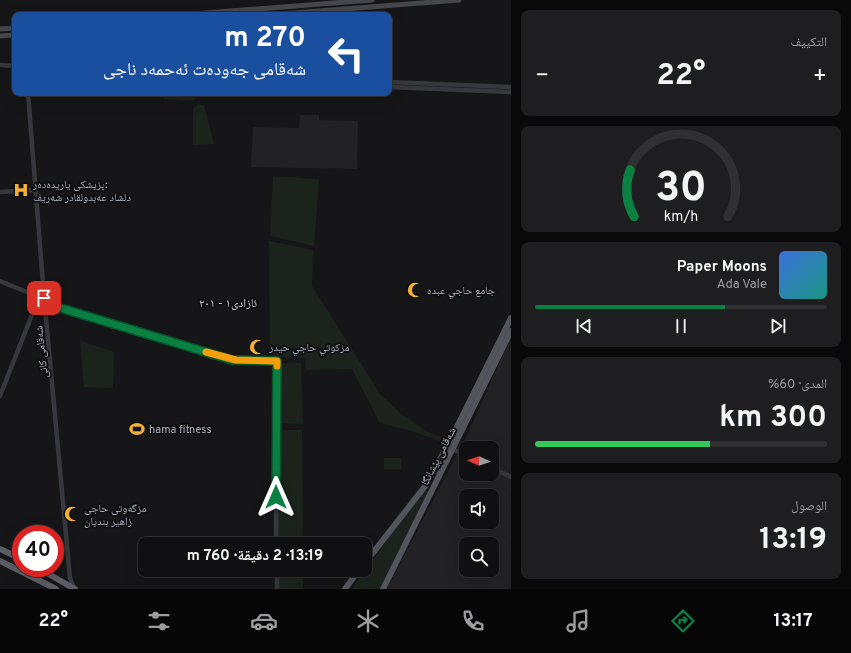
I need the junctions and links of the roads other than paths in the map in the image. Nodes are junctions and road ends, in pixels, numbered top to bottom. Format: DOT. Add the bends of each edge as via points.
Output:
graph roads {
  1 [pos="372,0"];
  2 [pos="459,0"];
  3 [pos="335,1"];
  4 [pos="328,2"];
  5 [pos="214,12"];
  6 [pos="328,12"];
  7 [pos="335,12"];
  8 [pos="12,28"];
  9 [pos="0,29"];
  10 [pos="12,35"];
  11 [pos="0,36"];
  12 [pos="0,65"];
  13 [pos="12,66"];
  14 [pos="392,82"];
  15 [pos="392,87"];
  16 [pos="511,87"];
  17 [pos="511,92"];
  18 [pos="28,96"];
  19 [pos="36,190"];
  20 [pos="0,192"];
  21 [pos="0,281"];
  22 [pos="38,297"];
  23 [pos="44,298"];
  24 [pos="511,318"];
  25 [pos="511,331"];
  26 [pos="498,351"];
  27 [pos="0,396"];
  28 [pos="453,449"];
  29 [pos="459,452"];
  30 [pos="499,471"];
  31 [pos="511,477"];
  32 [pos="426,485"];
  33 [pos="432,490"];
  34 [pos="276,537"];
  35 [pos="0,549"];
  36 [pos="8,553"];
  37 [pos="372,554"];
  38 [pos="12,555"];
  39 [pos="1,561"];
  40 [pos="12,566"];
  41 [pos="70,573"];
  42 [pos="33,577"];
  43 [pos="56,577"];
  44 [pos="276,577"];
  45 [pos="354,577"];
  46 [pos="60,579"];
  47 [pos="56,589"];
  48 [pos="75,589"];
  49 [pos="277,589"];
  50 [pos="345,589"];
  51 [pos="383,589"];
  1 -- 3 [label="main road"];
  2 -- 7 [label="main road"];
  3 -- 4 [label="main road"];
  4 -- 5 [label="main road"];
  6 -- 7 [label="main road"];
  8 -- 9 [label="main road"];
  10 -- 11 [label="main road"];
  12 -- 13 [label="street"];
  14 -- 16 [label="street"];
  15 -- 17 [label="street"];
  18 -- 19 [label="street, شەقامی کانی"];
  19 -- 20 [label="street"];
  19 -- 23 [label="street, شەقامی کانی"];
  21 -- 22 [label="street"];
  22 -- 23 [label="street"];
  22 -- 27 [label="street"];
  23 -- 34 [label="street" via="54,306 229,359 277,361"];
  23 -- 41 [label="street, شەقامی کانی"];
  24 -- 26 [label="main road, شەقامی پێشانگا"];
  25 -- 26 [label="main road, شەقامی پێشانگا"];
  26 -- 28 [label="main road, شەقامی پێشانگا"];
  26 -- 32 [label="main road, شەقامی پێشانگا"];
  28 -- 29 [label="street"];
  28 -- 33 [label="main road, شەقامی پێشانگا"];
  30 -- 31 [label="street"];
  32 -- 33 [label="main road"];
  32 -- 37 [label="main road, شەقامی پێشانگا"];
  33 -- 51 [label="main road, شەقامی پێشانگا"];
  35 -- 36 [label="highway"];
  36 -- 38 [label="highway"];
  36 -- 39 [label="highway" via="9,560"];
  39 -- 40 [label="highway"];
  41 -- 46 [label="street"];
  41 -- 48 [label="street, شەقامی کانی"];
  42 -- 47 [label="highway"];
  43 -- 46 [label="highway"];
  44 -- 49 [label="street"];
  45 -- 50 [label="main road"];
  46 -- 48 [label="highway"];
}
